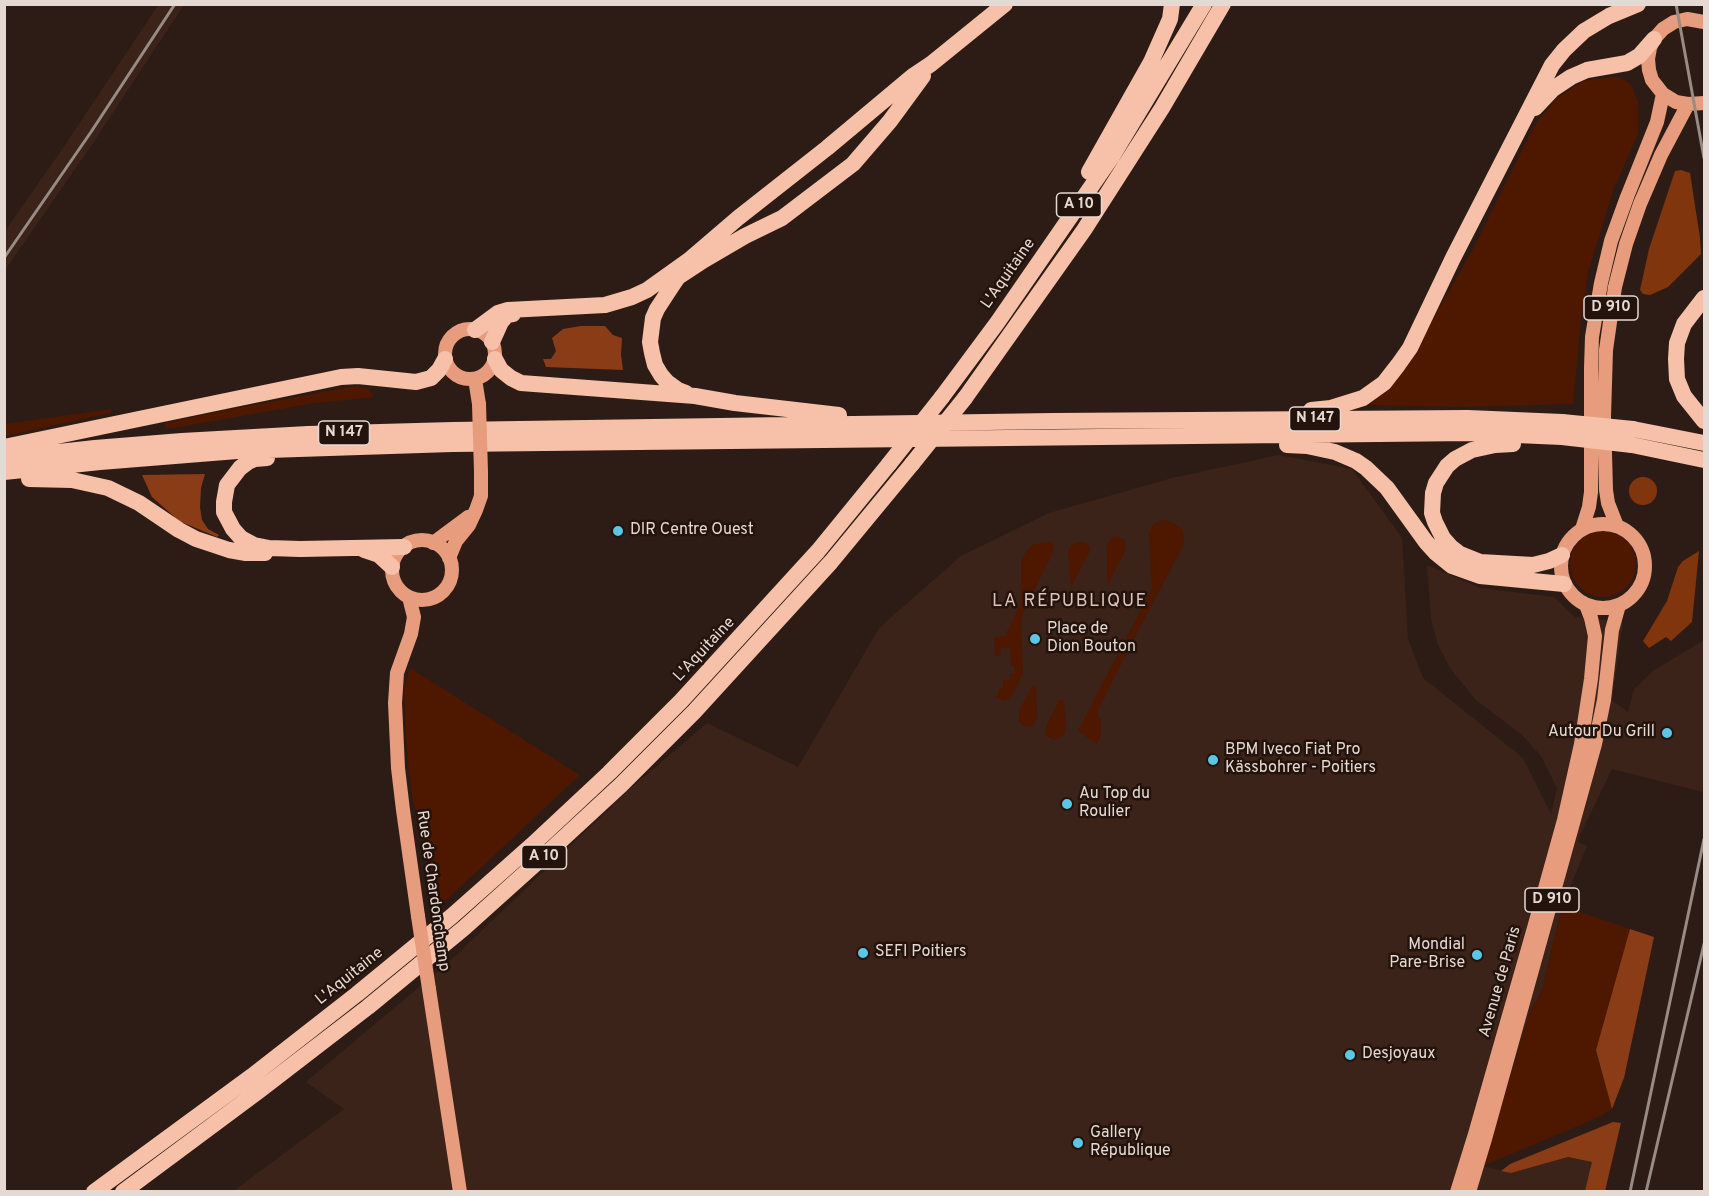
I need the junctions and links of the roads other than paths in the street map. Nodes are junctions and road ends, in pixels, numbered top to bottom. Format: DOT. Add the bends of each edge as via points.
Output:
graph roads {
  1 [pos="1005,4"];
  2 [pos="1012,4"];
  3 [pos="1172,4"];
  4 [pos="1204,4"];
  5 [pos="1223,4"];
  6 [pos="1638,4"];
  7 [pos="985,20"];
  8 [pos="1703,20"];
  9 [pos="1654,39"];
  10 [pos="931,64"];
  11 [pos="1663,94"];
  12 [pos="1704,103"];
  13 [pos="1688,104"];
  14 [pos="1521,128"];
  15 [pos="672,277"];
  16 [pos="1704,298"];
  17 [pos="528,309"];
  18 [pos="476,330"];
  19 [pos="492,342"];
  20 [pos="446,359"];
  21 [pos="495,359"];
  22 [pos="475,379"];
  23 [pos="695,396"];
  24 [pos="938,397"];
  25 [pos="1061,421"];
  26 [pos="1704,422"];
  27 [pos="1561,432"];
  28 [pos="1110,437"];
  29 [pos="1633,437"];
  30 [pos="1704,443"];
  31 [pos="4,447"];
  32 [pos="330,447"];
  33 [pos="4,458"];
  34 [pos="1704,460"];
  35 [pos="4,472"];
  36 [pos="4,481"];
  37 [pos="476,510"];
  38 [pos="1617,526"];
  39 [pos="1582,529"];
  40 [pos="433,543"];
  41 [pos="357,547"];
  42 [pos="404,547"];
  43 [pos="300,549"];
  44 [pos="1562,555"];
  45 [pos="449,558"];
  46 [pos="392,567"];
  47 [pos="1564,584"];
  48 [pos="409,597"];
  49 [pos="431,599"];
  50 [pos="1586,605"];
  51 [pos="1618,605"];
  52 [pos="411,634"];
  53 [pos="94,1191"];
  54 [pos="123,1191"];
  55 [pos="460,1191"];
  56 [pos="1457,1191"];
  57 [pos="1469,1191"];
  1 -- 7 [label="highway"];
  2 -- 7 [label="highway"];
  3 -- 24 [label="highway" via="1170,19 1151,62 1089,172"];
  4 -- 24 [label="highway, L'Aquitaine / A 10" via="1112,158 997,322"];
  5 -- 54 [label="highway, L'Aquitaine / A 10, bridge" via="1084,230 965,398 823,570 694,712 621,785 464,928 377,1000"];
  6 -- 14 [label="highway" via="1597,22 1564,50 1542,81"];
  7 -- 10 [label="highway"];
  8 -- 9 [label="main road" via="1674,22"];
  9 -- 11 [label="main road" via="1649,69"];
  9 -- 14 [label="highway" via="1634,60 1587,70 1562,83 1543,99"];
  10 -- 15 [label="highway" via="738,218"];
  10 -- 15 [label="highway" via="853,164 782,218"];
  11 -- 13 [label="main road"];
  11 -- 39 [label="main road, D 910" via="1657,122 1611,241 1601,283 1590,368 1591,492"];
  12 -- 13 [label="main road"];
  13 -- 38 [label="main road, D 910" via="1633,222 1613,296 1604,417 1606,490"];
  14 -- 25 [label="highway" via="1410,348 1374,392 1331,408 1113,414"];
  15 -- 17 [label="highway" via="632,297 605,305"];
  15 -- 23 [label="highway" via="653,318 652,353 667,382"];
  16 -- 26 [label="highway" via="1684,324 1676,359 1677,379 1684,396"];
  17 -- 18 [label="highway" via="498,313"];
  17 -- 19 [label="highway" via="507,315"];
  18 -- 19 [label="main road"];
  18 -- 20 [label="main road" via="467,329 453,336 446,348"];
  19 -- 21 [label="main road"];
  20 -- 22 [label="main road" via="448,367 460,377"];
  20 -- 31 [label="highway" via="431,378 416,382 341,377"];
  21 -- 22 [label="main road" via="488,372"];
  21 -- 23 [label="highway" via="501,370 521,383"];
  22 -- 37 [label="main road, bridge" via="481,472 481,496"];
  23 -- 25 [label="highway" via="853,417 1013,417"];
  24 -- 53 [label="highway, L'Aquitaine / A 10" via="818,551 681,701 609,773 410,952 252,1076"];
  25 -- 27 [label="highway, N 147" via="1468,418"];
  25 -- 33 [label="highway, N 147" via="320,434 94,448"];
  27 -- 28 [label="highway, N 147"];
  27 -- 29 [label="highway, N 147, bridge"];
  27 -- 44 [label="highway, N 147" via="1542,442 1482,447 1463,454 1441,474 1432,504 1443,538 1469,558 1533,565"];
  28 -- 32 [label="highway, N 147"];
  28 -- 47 [label="highway" via="1255,442 1335,452 1356,461 1377,477 1422,537 1452,566 1480,576"];
  29 -- 30 [label="highway, N 147"];
  29 -- 34 [label="highway, N 147"];
  32 -- 35 [label="highway, N 147" via="183,455"];
  32 -- 43 [label="highway" via="248,462 232,476 224,494 227,521 241,538 269,548"];
  36 -- 43 [label="highway" via="54,479 89,483 133,499 179,530 211,545 246,553"];
  37 -- 40 [label="main road"];
  37 -- 45 [label="main road"];
  38 -- 39 [label="main road" via="1599,523"];
  38 -- 51 [label="main road" via="1637,540 1645,561 1645,574 1636,592"];
  39 -- 44 [label="main road" via="1570,539"];
  40 -- 42 [label="main road" via="413,542"];
  40 -- 45 [label="main road"];
  41 -- 42 [label="highway"];
  41 -- 43 [label="highway"];
  41 -- 46 [label="highway" via="379,555"];
  42 -- 46 [label="main road"];
  44 -- 47 [label="main road"];
  45 -- 49 [label="main road" via="449,584"];
  46 -- 48 [label="main road" via="396,584"];
  47 -- 50 [label="main road"];
  48 -- 49 [label="main road"];
  48 -- 52 [label="main road, Rue de Chardonchamp" via="414,617"];
  49 -- 52 [label="main road"];
  50 -- 51 [label="main road"];
  50 -- 56 [label="main road, Avenue de Paris / D 910" via="1594,636 1592,679 1581,744 1537,918"];
  51 -- 57 [label="main road, Avenue de Paris / D 910" via="1595,744"];
  52 -- 55 [label="main road, Rue de Chardonchamp, bridge" via="398,673 395,703 398,768"];
}
